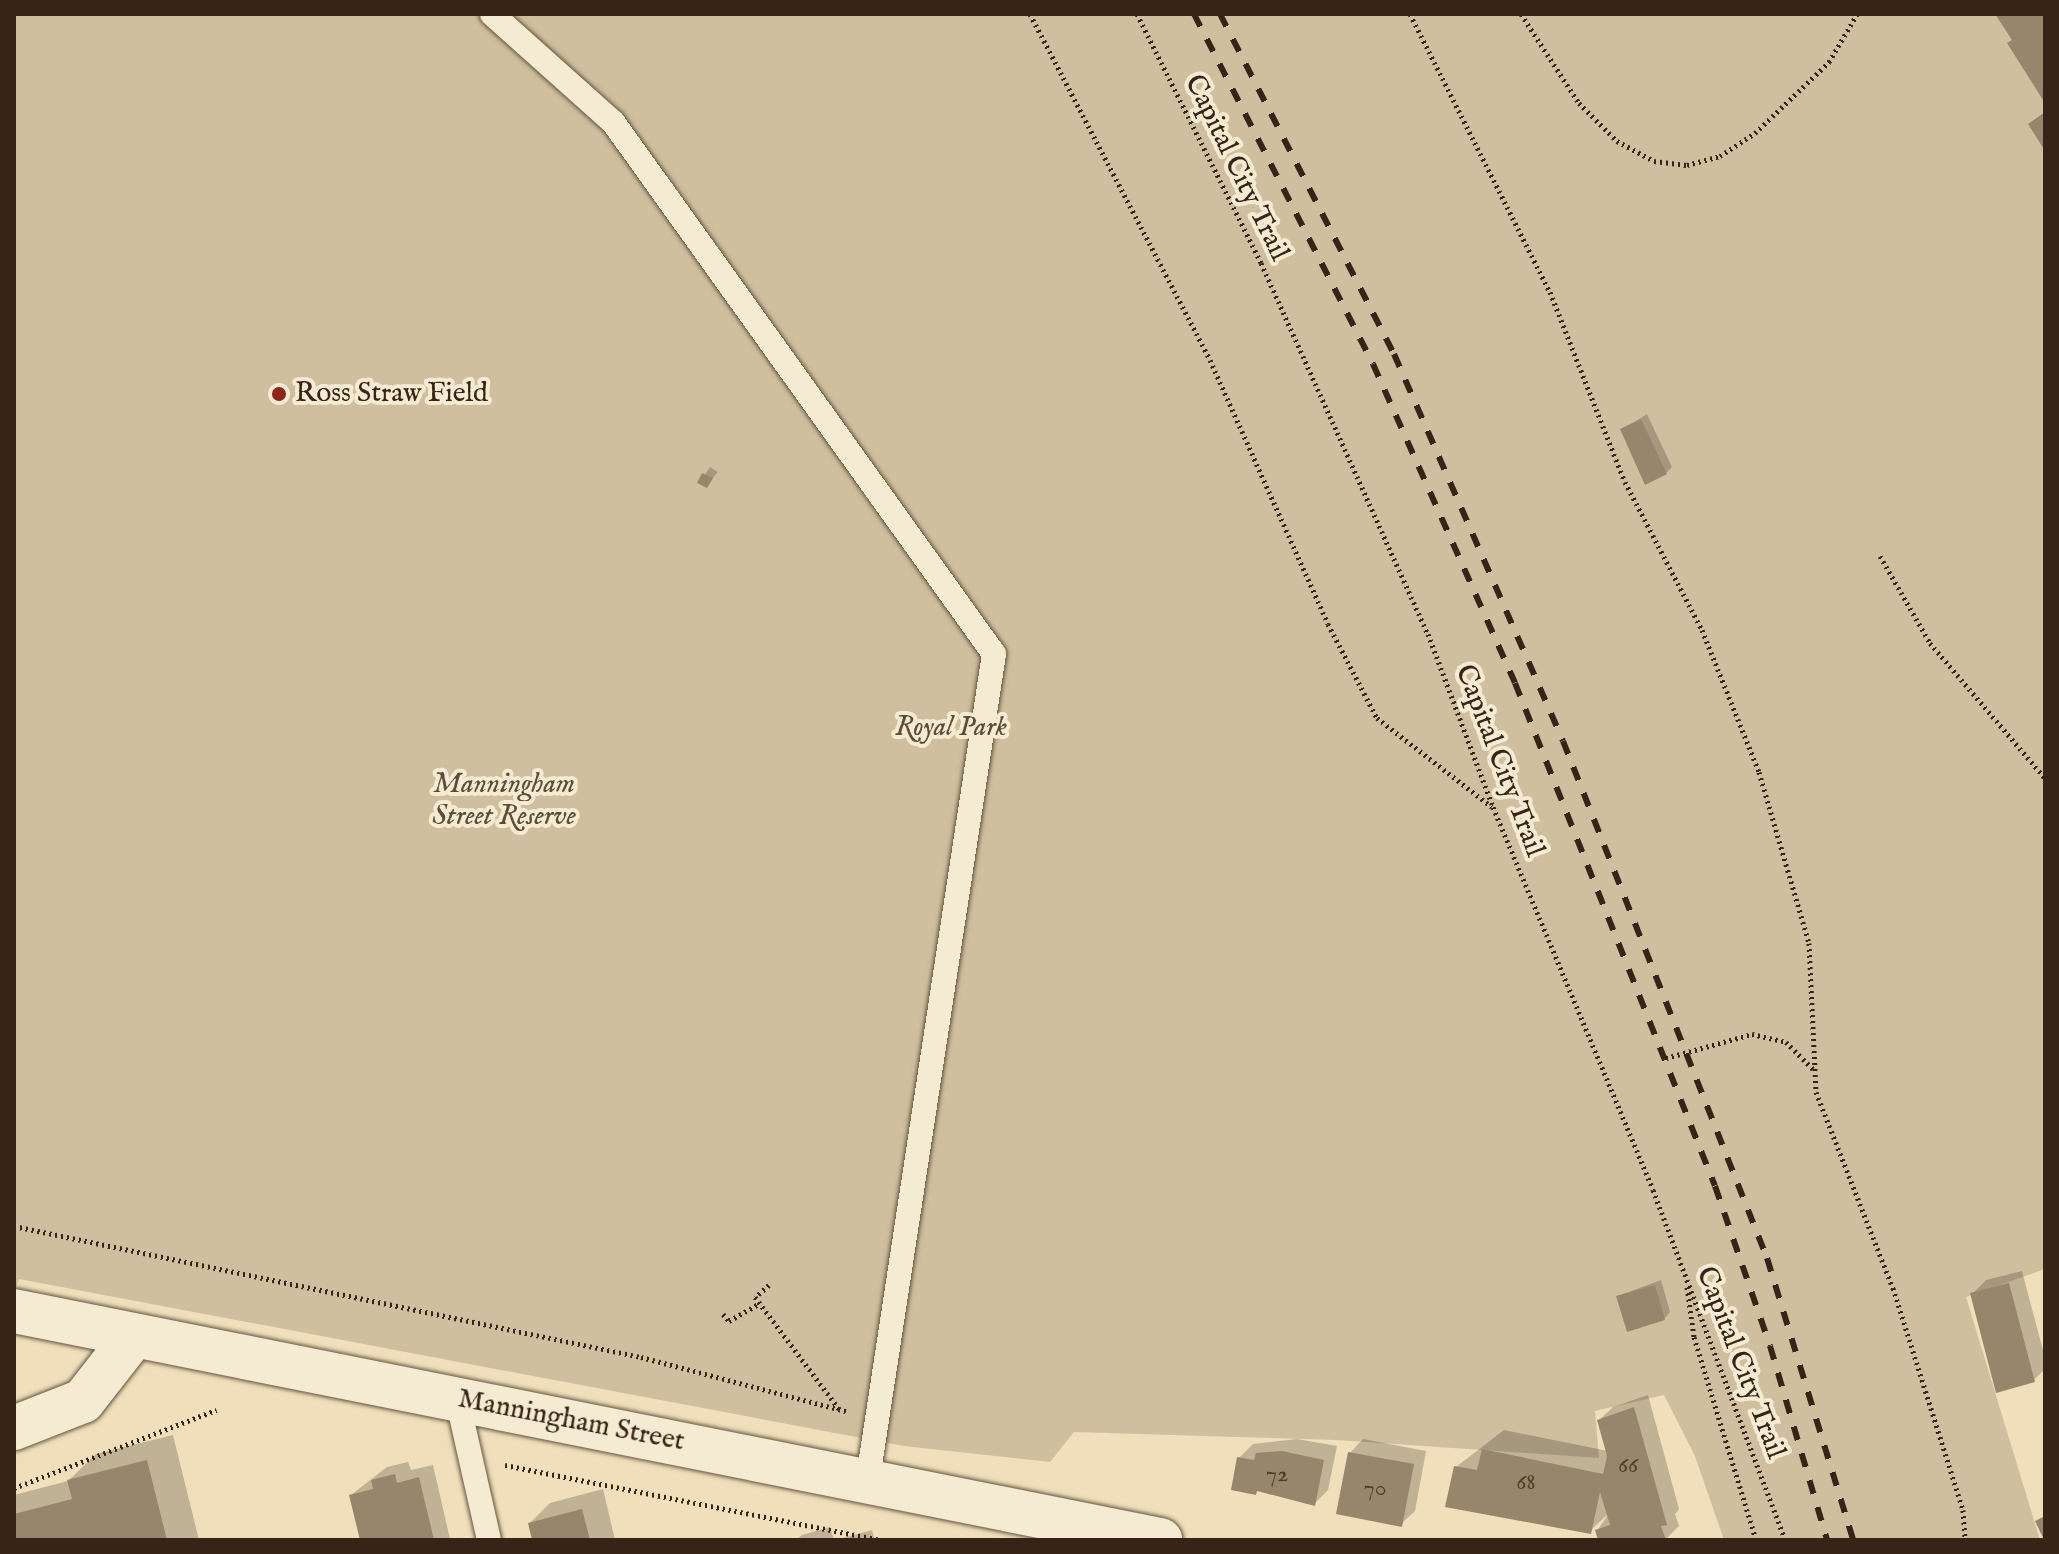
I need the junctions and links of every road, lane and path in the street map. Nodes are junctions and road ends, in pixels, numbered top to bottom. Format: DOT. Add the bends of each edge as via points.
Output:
graph roads {
  1 [pos="492,14"];
  2 [pos="1030,14"];
  3 [pos="1137,14"];
  4 [pos="1410,14"];
  5 [pos="1521,14"];
  6 [pos="1857,14"];
  7 [pos="1880,556"];
  8 [pos="2045,778"];
  9 [pos="1493,807"];
  10 [pos="1666,1058"];
  11 [pos="1814,1070"];
  12 [pos="14,1226"];
  13 [pos="1686,1280"];
  14 [pos="769,1285"];
  15 [pos="760,1303"];
  16 [pos="14,1311"];
  17 [pos="723,1314"];
  18 [pos="133,1337"];
  19 [pos="457,1398"];
  20 [pos="216,1410"];
  21 [pos="840,1410"];
  22 [pos="878,1420"];
  23 [pos="14,1428"];
  24 [pos="470,1458"];
  25 [pos="868,1478"];
  26 [pos="14,1488"];
  27 [pos="489,1540"];
  28 [pos="881,1540"];
  29 [pos="1160,1540"];
  30 [pos="1756,1540"];
  31 [pos="1785,1540"];
  32 [pos="1965,1540"];
  1 -- 22 [label="lane" via="613,122 994,654"];
  2 -- 9 [label="path" via="1210,360 1328,624 1377,718"];
  3 -- 9 [label="path, Capital City Trail" via="1279,303 1428,634"];
  4 -- 11 [label="path" via="1550,292 1625,482 1702,630 1759,772 1809,943"];
  5 -- 6 [label="path" via="1579,103 1617,141 1654,161 1687,165 1720,156 1755,133 1829,62"];
  7 -- 8 [label="path" via="1930,643"];
  9 -- 13 [label="path, Capital City Trail"];
  10 -- 11 [label="path" via="1752,1034 1786,1042"];
  11 -- 32 [label="path" via="1823,1114 1893,1288 1963,1510"];
  12 -- 21 [label="path" via="641,1357"];
  13 -- 30 [label="path" via="1694,1337"];
  13 -- 31 [label="path, Capital City Trail"];
  14 -- 15 [label="path" via="755,1297"];
  15 -- 17 [label="path" via="729,1321"];
  15 -- 21 [label="path"];
  16 -- 18 [label="street, Manningham Street"];
  18 -- 19 [label="street, Manningham Street"];
  18 -- 23 [label="street" via="83,1401"];
  19 -- 24 [label="lane"];
  19 -- 25 [label="street, Manningham Street"];
  20 -- 26 [label="path"];
  21 -- 22 [label="path"];
  22 -- 25 [label="lane"];
  24 -- 27 [label="lane"];
  24 -- 28 [label="path"];
  25 -- 29 [label="street, Manningham Street"];
}
